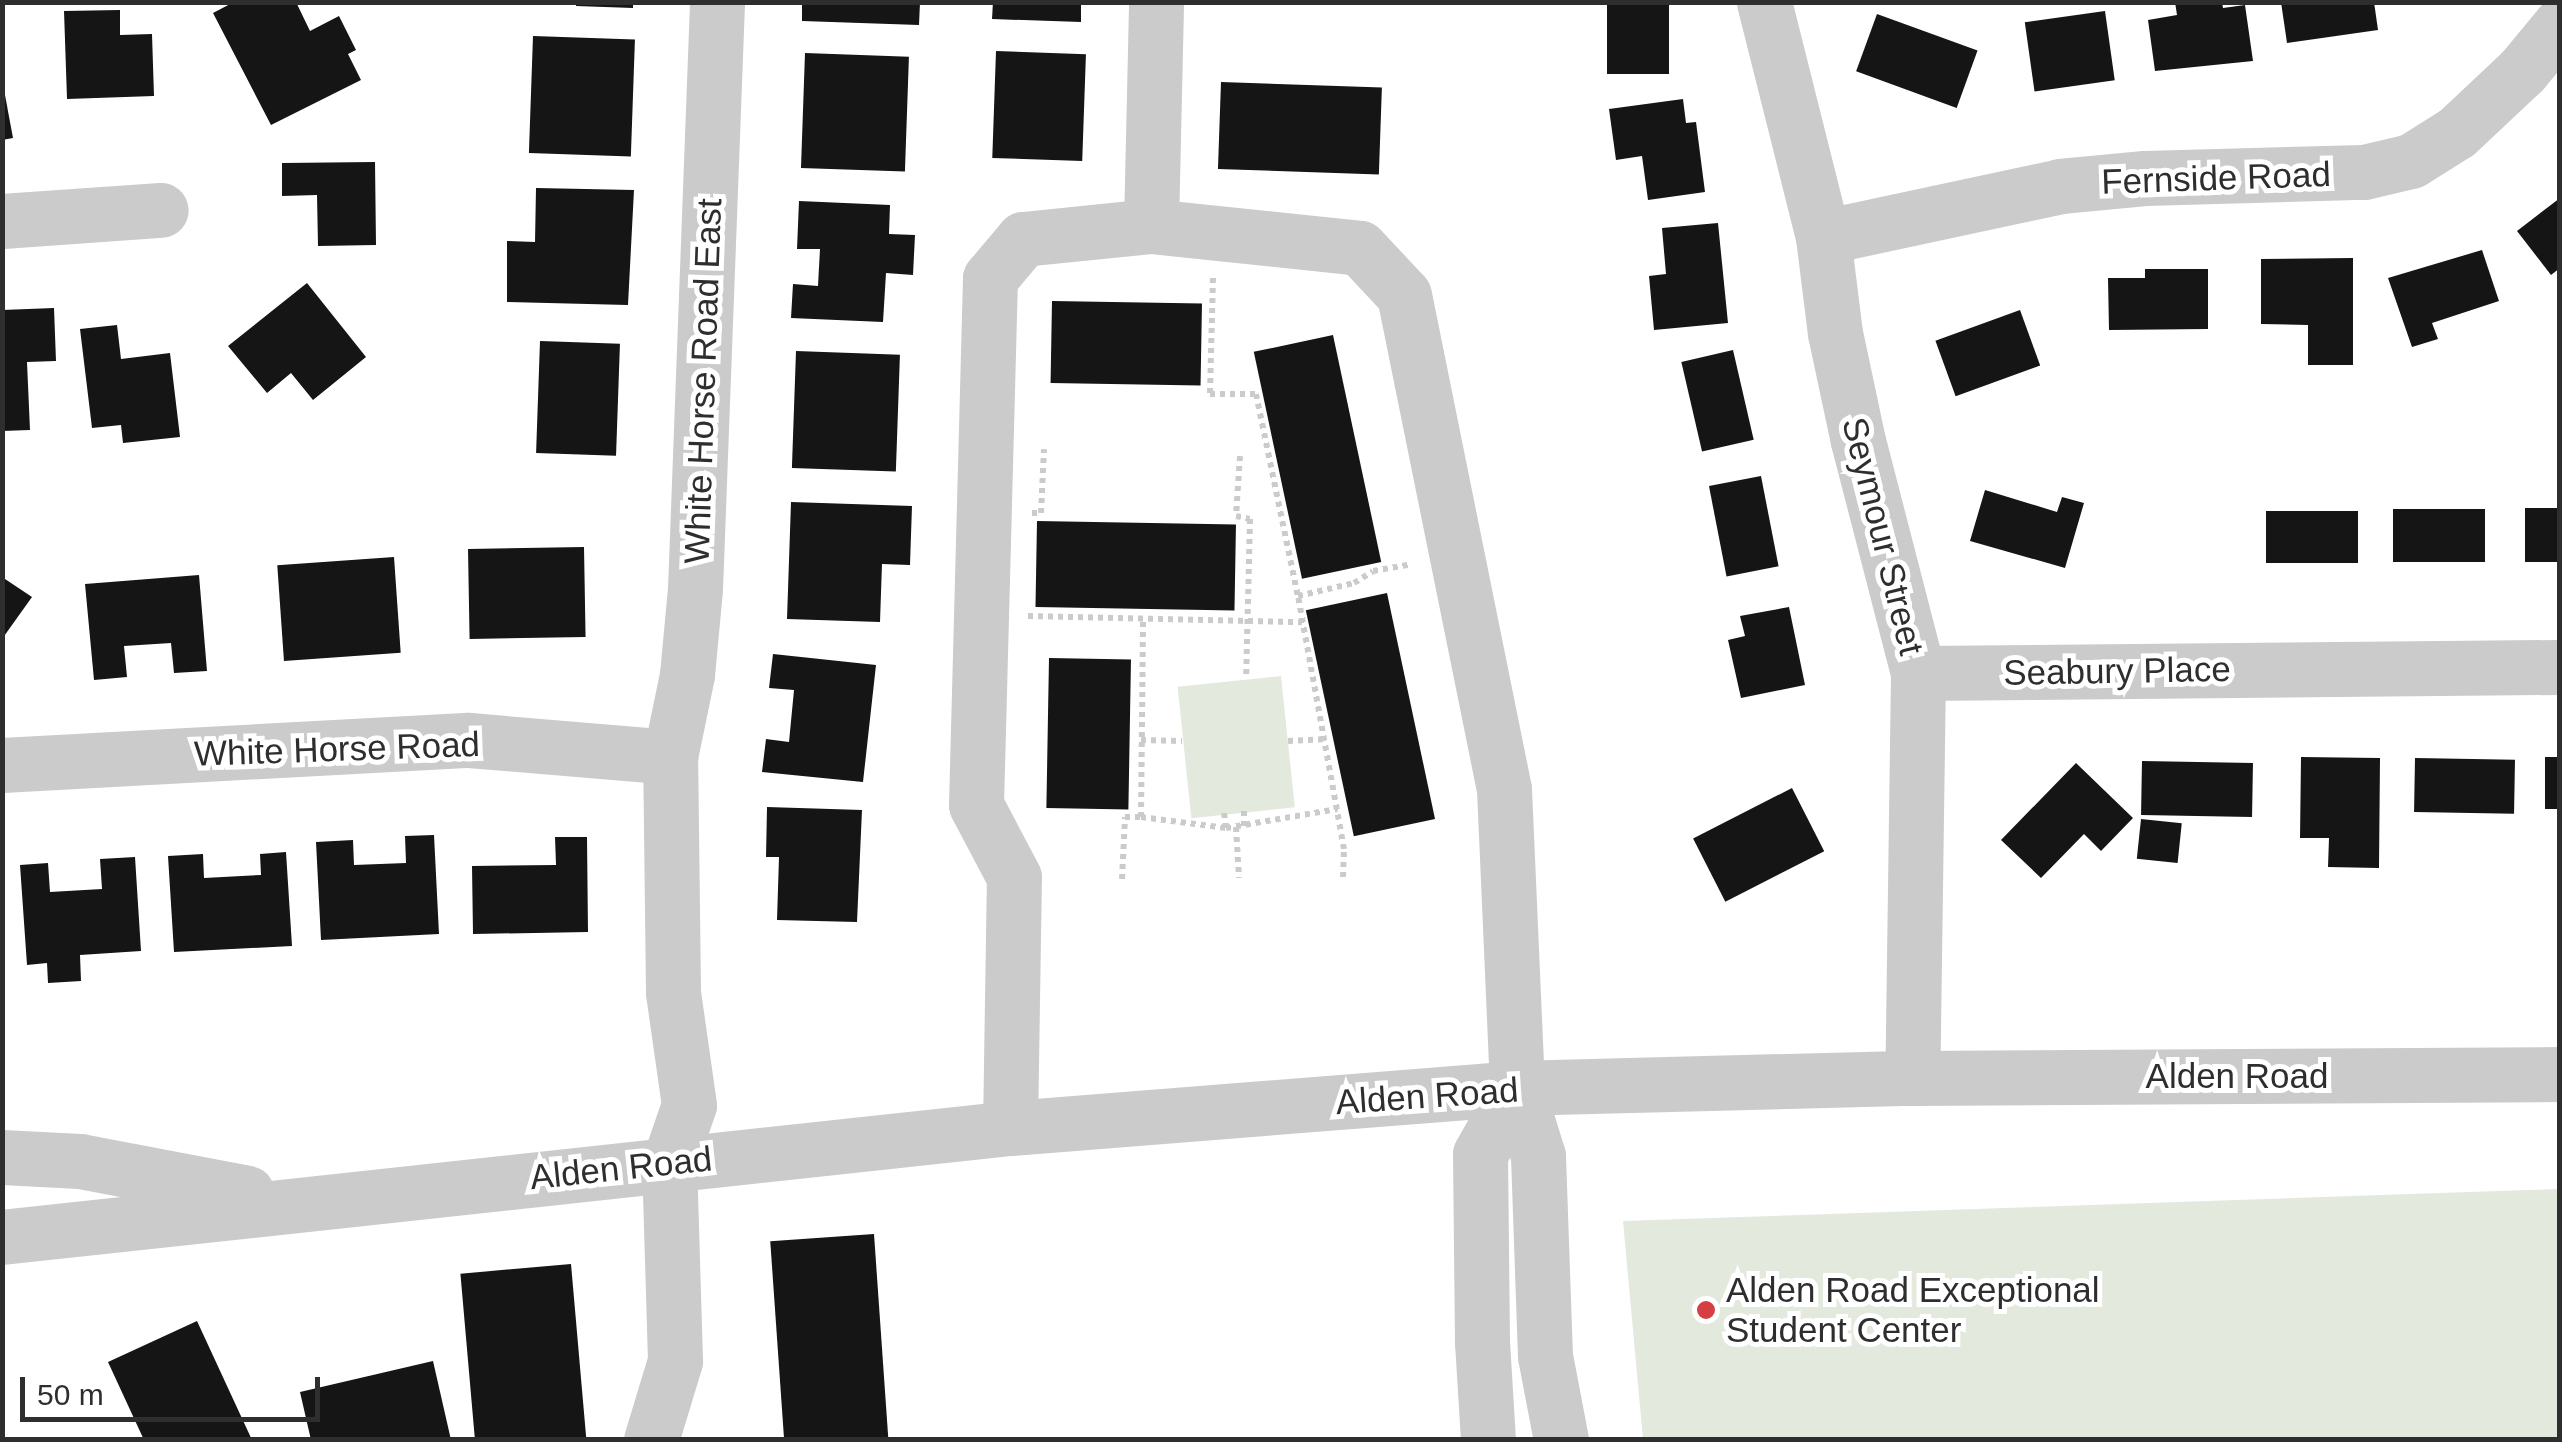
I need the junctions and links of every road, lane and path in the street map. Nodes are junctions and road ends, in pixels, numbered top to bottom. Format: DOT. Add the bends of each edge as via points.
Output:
graph roads {
  1 [pos="717,2"];
  2 [pos="1156,2"];
  3 [pos="1764,2"];
  4 [pos="2560,25"];
  5 [pos="161,210"];
  6 [pos="2,221"];
  7 [pos="1151,226"];
  8 [pos="1215,233"];
  9 [pos="1823,237"];
  10 [pos="1044,449"];
  11 [pos="1240,456"];
  12 [pos="1028,530"];
  13 [pos="1456,554"];
  14 [pos="1298,596"];
  15 [pos="1027,599"];
  16 [pos="1143,619"];
  17 [pos="1248,620"];
  18 [pos="1302,622"];
  19 [pos="2560,666"];
  20 [pos="1918,673"];
  21 [pos="1246,678"];
  22 [pos="1324,739"];
  23 [pos="1142,740"];
  24 [pos="1182,741"];
  25 [pos="1288,741"];
  26 [pos="670,757"];
  27 [pos="2,766"];
  28 [pos="1336,809"];
  29 [pos="1244,811"];
  30 [pos="1224,813"];
  31 [pos="1140,817"];
  32 [pos="1240,826"];
  33 [pos="1226,828"];
  34 [pos="1239,878"];
  35 [pos="1344,878"];
  36 [pos="1122,879"];
  37 [pos="2560,1074"];
  38 [pos="1912,1078"];
  39 [pos="1518,1088"];
  40 [pos="1010,1128"];
  41 [pos="2,1157"];
  42 [pos="669,1163"];
  43 [pos="300,1202"];
  44 [pos="2,1237"];
  45 [pos="651,1440"];
  46 [pos="1488,1440"];
  47 [pos="1561,1440"];
  1 -- 26 [label="street, White Horse Road East" via="695,588"];
  2 -- 7 [label="street"];
  3 -- 9 [label="street, Seymour Street"];
  4 -- 9 [label="street, Fernside Road" via="2457,132 2412,161 2364,172 2060,186"];
  5 -- 6 [label="street"];
  7 -- 8 [label="street"];
  7 -- 40 [label="street" via="1023,239 990,278 976,805 1014,876"];
  8 -- 13 [label="street" via="1360,248 1404,295"];
  8 -- 14 [label="path" via="1210,394 1256,394"];
  9 -- 20 [label="street, Seymour Street" via="1854,423"];
  10 -- 12 [label="path" via="1042,513 1029,513"];
  11 -- 17 [label="path" via="1236,516 1250,519"];
  13 -- 14 [label="path"];
  13 -- 39 [label="street" via="1504,789"];
  14 -- 18 [label="path"];
  15 -- 16 [label="path" via="1027,616"];
  16 -- 17 [label="path"];
  16 -- 23 [label="path"];
  17 -- 18 [label="path"];
  17 -- 21 [label="path"];
  18 -- 22 [label="path"];
  19 -- 20 [label="street, Seabury Place"];
  20 -- 38 [label="street, Seymour Street"];
  22 -- 25 [label="path"];
  22 -- 28 [label="path"];
  23 -- 24 [label="path"];
  23 -- 31 [label="path"];
  26 -- 27 [label="street, White Horse Road" via="469,740"];
  26 -- 42 [label="street, White Horse Road East" via="673,992 689,1106"];
  28 -- 32 [label="path"];
  28 -- 35 [label="path"];
  29 -- 32 [label="path"];
  30 -- 33 [label="path"];
  31 -- 33 [label="path"];
  31 -- 36 [label="path" via="1125,816"];
  32 -- 33 [label="path"];
  32 -- 34 [label="path"];
  37 -- 38 [label="street, Alden Road"];
  38 -- 39 [label="street, Alden Road"];
  39 -- 40 [label="street, Alden Road"];
  39 -- 46 [label="street" via="1480,1154"];
  39 -- 47 [label="street" via="1538,1156 1545,1356"];
  40 -- 42 [label="street, Alden Road"];
  41 -- 43 [label="street, Alden Road" via="80,1162"];
  42 -- 43 [label="street, Alden Road"];
  42 -- 45 [label="street" via="674,1361"];
  43 -- 44 [label="street, Alden Road"];
}
